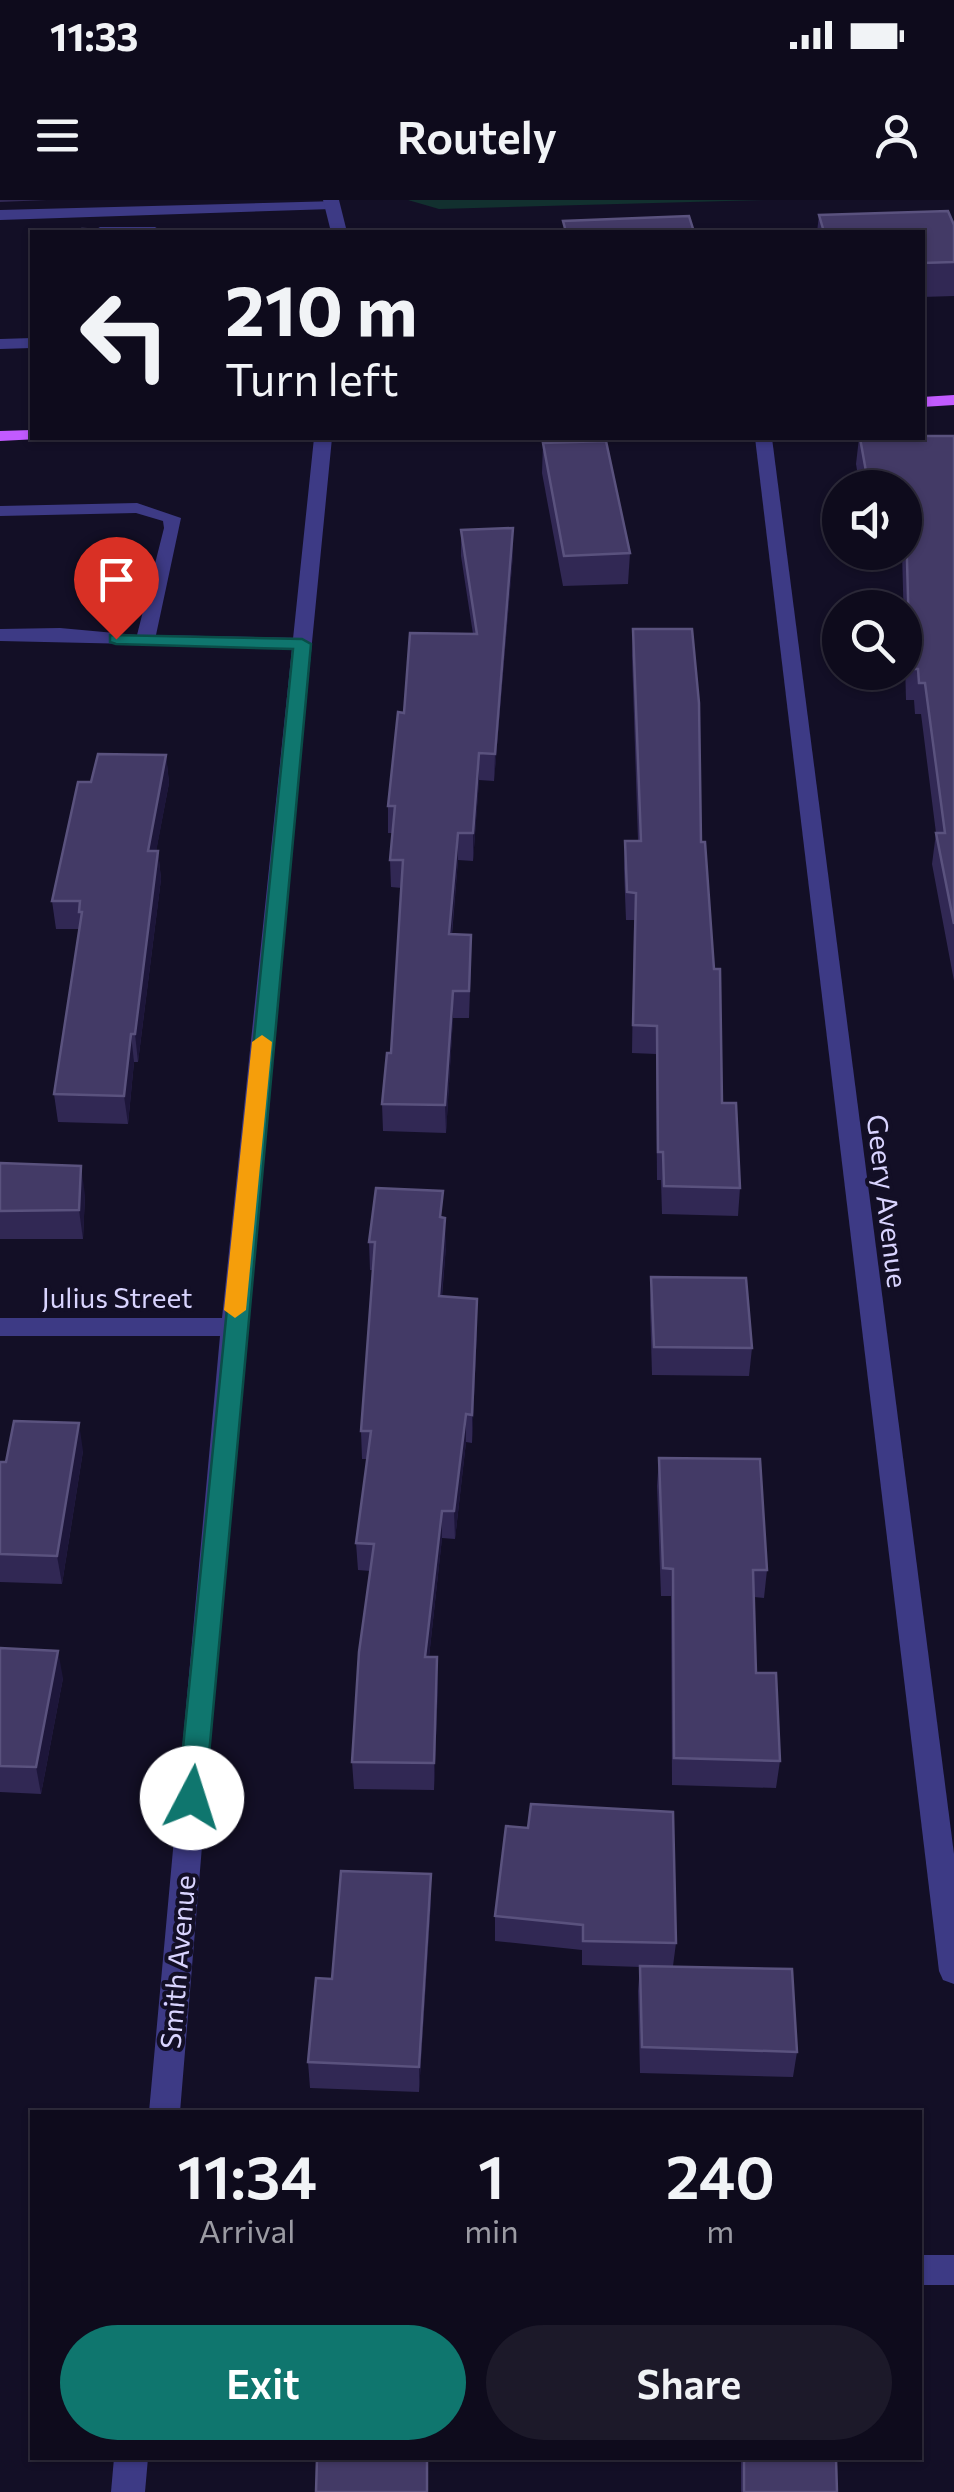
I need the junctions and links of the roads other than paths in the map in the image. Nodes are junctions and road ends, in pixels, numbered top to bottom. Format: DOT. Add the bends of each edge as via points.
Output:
graph roads {
  1 [pos="332,202"];
  2 [pos="209,204"];
  3 [pos="53,214"];
  4 [pos="0,216"];
  5 [pos="50,230"];
  6 [pos="201,230"];
  7 [pos="339,230"];
  8 [pos="30,343"];
  9 [pos="0,344"];
  10 [pos="954,400"];
  11 [pos="925,402"];
  12 [pos="30,435"];
  13 [pos="0,436"];
  14 [pos="323,440"];
  15 [pos="762,440"];
  16 [pos="0,511"];
  17 [pos="0,636"];
  18 [pos="145,641"];
  19 [pos="302,644"];
  20 [pos="0,1327"];
  21 [pos="234,1327"];
  22 [pos="954,1971"];
  23 [pos="164,2110"];
  24 [pos="922,2270"];
  25 [pos="954,2270"];
  26 [pos="131,2460"];
  27 [pos="128,2492"];
  1 -- 2 [label="street"];
  1 -- 7 [label="street"];
  2 -- 3 [label="street"];
  2 -- 6 [label="street"];
  3 -- 4 [label="street"];
  3 -- 5 [label="street"];
  8 -- 9 [label="street"];
  10 -- 11 [label="main road"];
  12 -- 13 [label="main road"];
  14 -- 19 [label="street, Smith Avenue"];
  15 -- 22 [label="street, Geery Avenue"];
  16 -- 18 [label="street" via="137,508 172,518"];
  17 -- 18 [label="street"];
  18 -- 19 [label="street"];
  19 -- 21 [label="street, Smith Avenue"];
  20 -- 21 [label="street, Julius Street"];
  21 -- 23 [label="street, Smith Avenue"];
  24 -- 25 [label="street"];
  26 -- 27 [label="street"];
}
